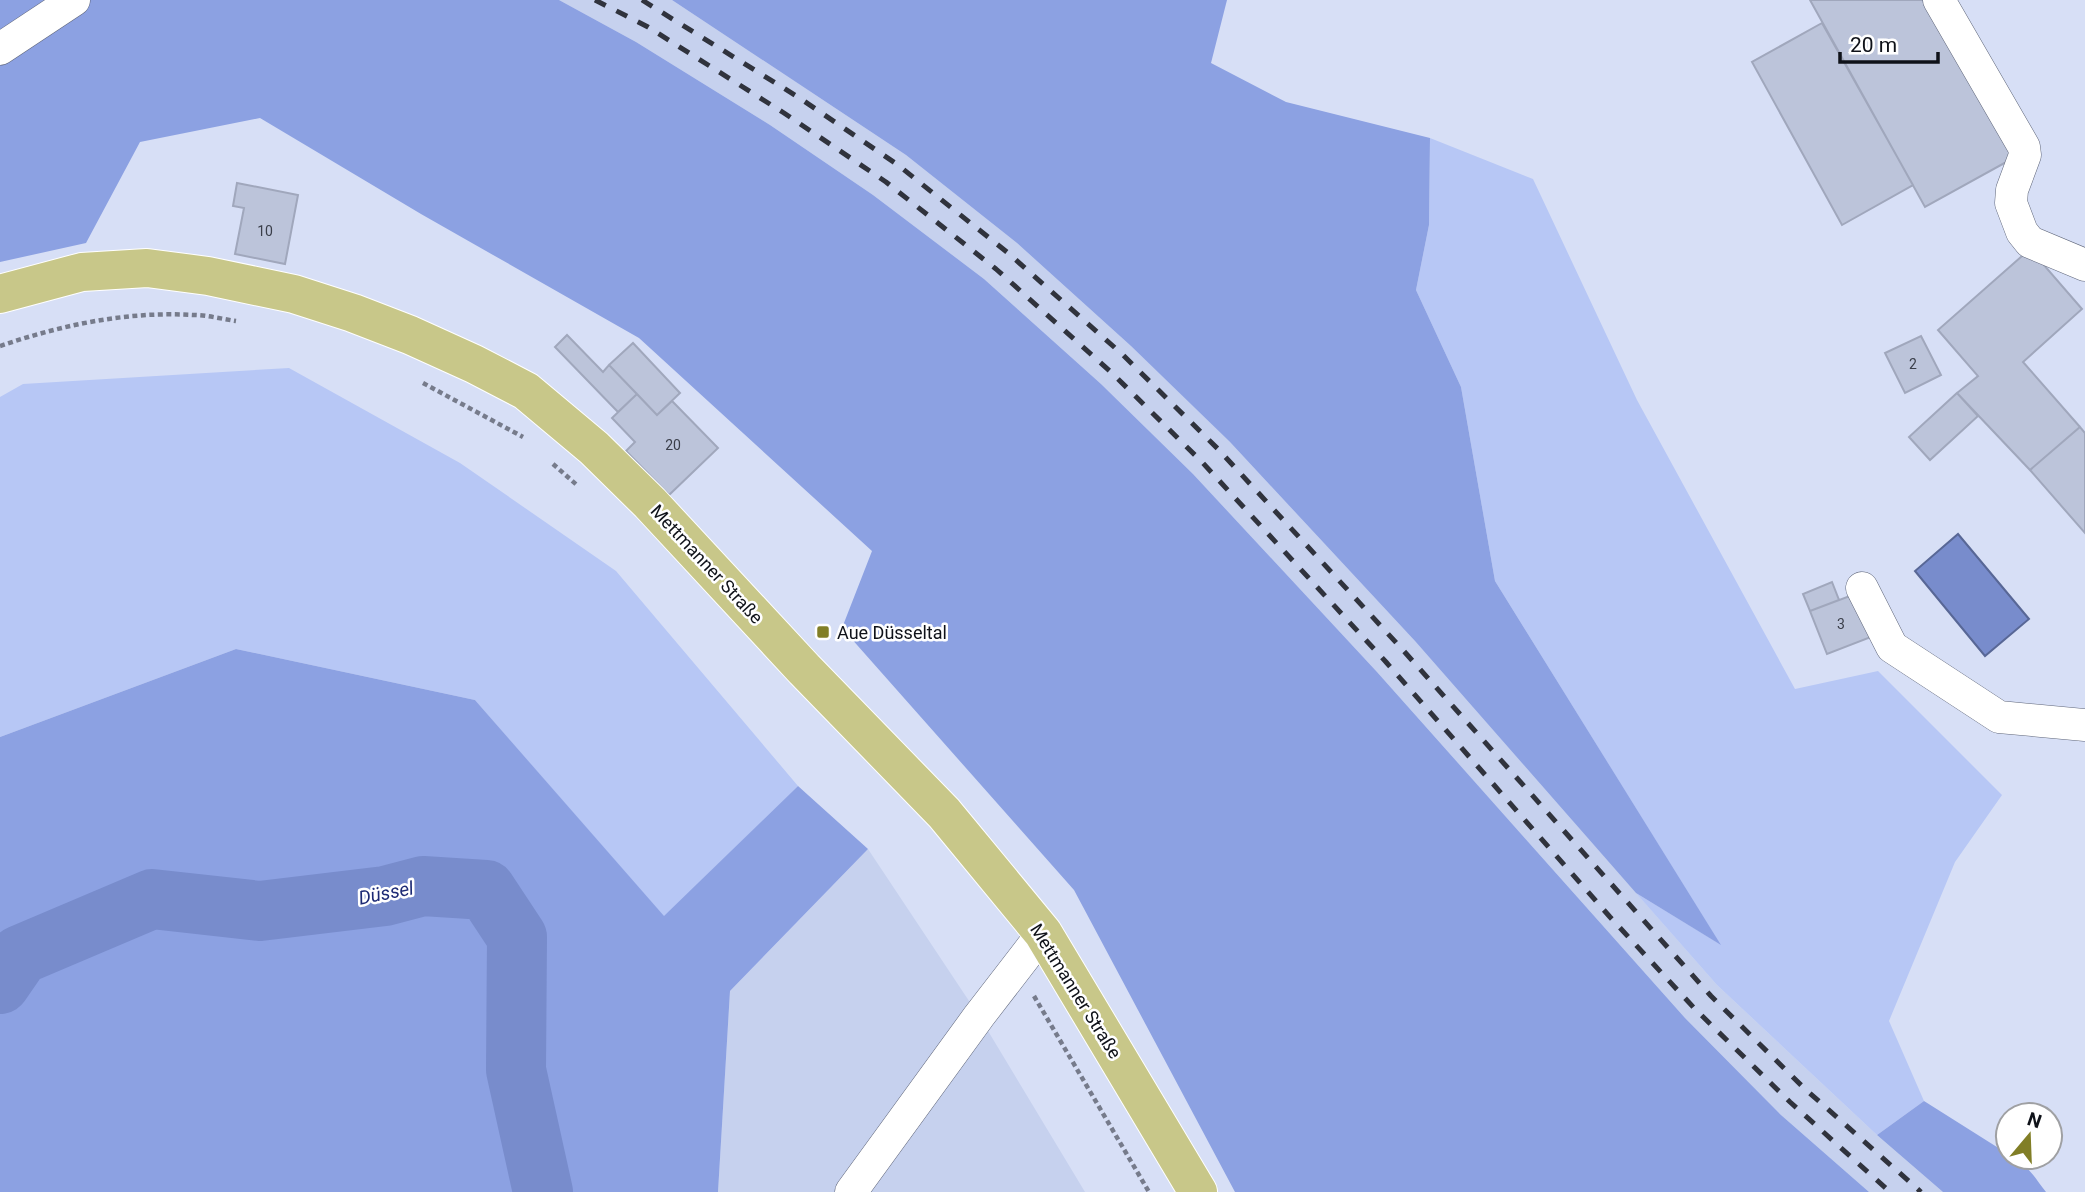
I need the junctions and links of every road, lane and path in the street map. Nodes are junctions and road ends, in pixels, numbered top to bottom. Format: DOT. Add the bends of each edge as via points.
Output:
graph roads {
  1 [pos="74,0"];
  2 [pos="1939,0"];
  3 [pos="0,50"];
  4 [pos="2085,264"];
  5 [pos="0,294"];
  6 [pos="243,323"];
  7 [pos="0,346"];
  8 [pos="419,381"];
  9 [pos="523,438"];
  10 [pos="544,456"];
  11 [pos="585,492"];
  12 [pos="1862,589"];
  13 [pos="2085,725"];
  14 [pos="1043,933"];
  15 [pos="1017,966"];
  16 [pos="851,1192"];
  17 [pos="1149,1192"];
  18 [pos="1198,1192"];
  1 -- 3 [label="street"];
  2 -- 4 [label="street" via="2024,146 2011,203 2022,232 2030,242"];
  5 -- 14 [label="main road, Mettmanner Straße" via="82,272 147,268 208,275 353,313 526,391 650,503 944,813"];
  6 -- 7 [label="path" via="195,315 141,315 90,321"];
  8 -- 9 [label="path"];
  10 -- 11 [label="path"];
  12 -- 13 [label="street" via="1892,647 1999,717"];
  14 -- 15 [label="street"];
  14 -- 18 [label="main road, Mettmanner Straße"];
  15 -- 16 [label="street"];
  15 -- 17 [label="path"];
}
